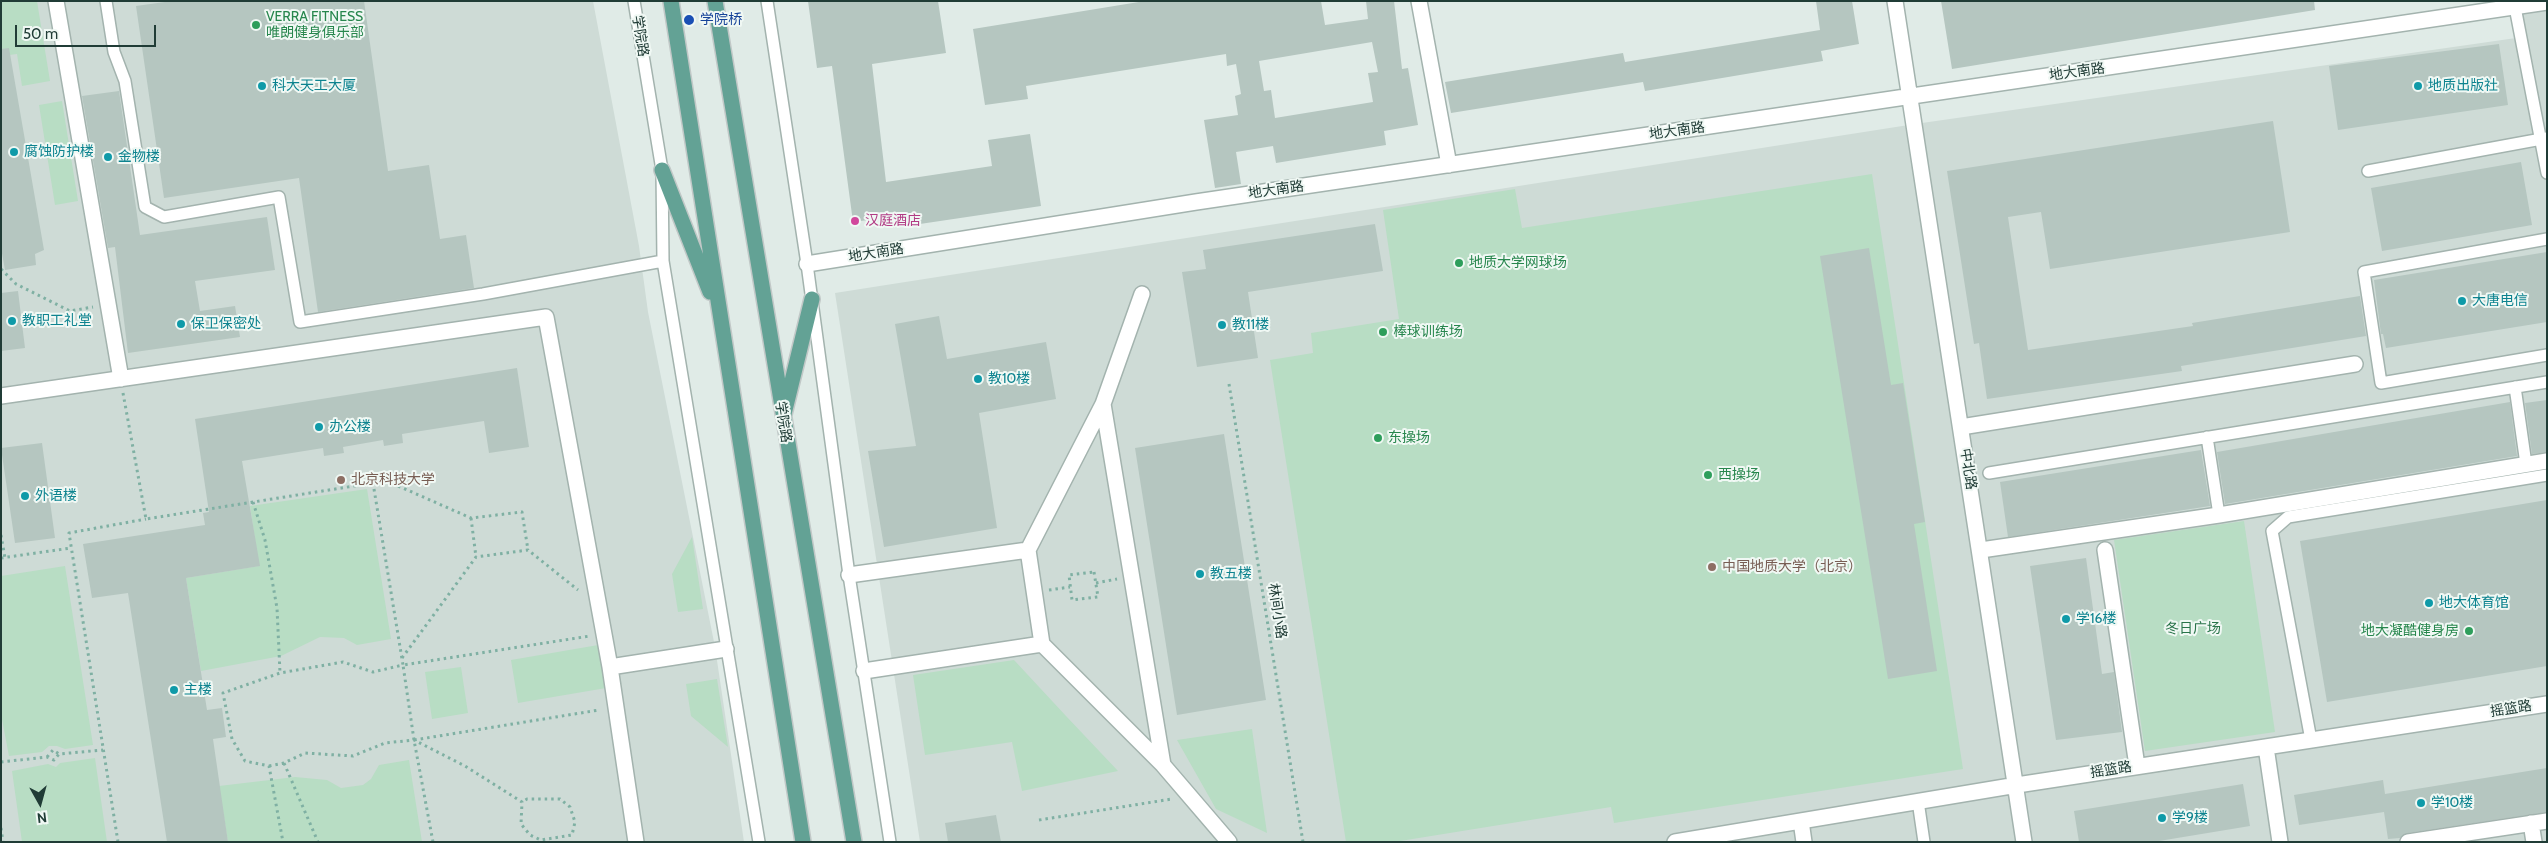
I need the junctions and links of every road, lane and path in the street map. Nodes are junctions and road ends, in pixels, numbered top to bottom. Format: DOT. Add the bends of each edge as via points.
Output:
graph roads {
  1 [pos="56,1"];
  2 [pos="106,1"];
  3 [pos="634,1"];
  4 [pos="671,1"];
  5 [pos="715,1"];
  6 [pos="767,1"];
  7 [pos="1419,1"];
  8 [pos="1894,1"];
  9 [pos="2547,2"];
  10 [pos="2515,7"];
  11 [pos="1911,96"];
  12 [pos="2544,138"];
  13 [pos="1449,165"];
  14 [pos="662,170"];
  15 [pos="2368,171"];
  16 [pos="2547,173"];
  17 [pos="2547,239"];
  18 [pos="663,261"];
  19 [pos="807,264"];
  20 [pos="1,269"];
  21 [pos="1142,294"];
  22 [pos="812,299"];
  23 [pos="107,305"];
  24 [pos="720,316"];
  25 [pos="2547,355"];
  26 [pos="2355,364"];
  27 [pos="121,379"];
  28 [pos="2547,382"];
  29 [pos="1229,384"];
  30 [pos="2515,387"];
  31 [pos="1,396"];
  32 [pos="1103,404"];
  33 [pos="783,420"];
  34 [pos="1962,427"];
  35 [pos="2207,437"];
  36 [pos="2547,461"];
  37 [pos="2526,464"];
  38 [pos="1989,473"];
  39 [pos="2547,475"];
  40 [pos="373,483"];
  41 [pos="254,502"];
  42 [pos="2219,515"];
  43 [pos="471,518"];
  44 [pos="146,520"];
  45 [pos="1,535"];
  46 [pos="71,548"];
  47 [pos="528,550"];
  48 [pos="1028,550"];
  49 [pos="1980,550"];
  50 [pos="2105,550"];
  51 [pos="476,557"];
  52 [pos="3,558"];
  53 [pos="849,575"];
  54 [pos="1096,583"];
  55 [pos="598,610"];
  56 [pos="603,634"];
  57 [pos="1042,644"];
  58 [pos="726,649"];
  59 [pos="402,658"];
  60 [pos="403,665"];
  61 [pos="610,667"];
  62 [pos="864,671"];
  63 [pos="280,673"];
  64 [pos="2547,704"];
  65 [pos="615,707"];
  66 [pos="414,740"];
  67 [pos="2311,740"];
  68 [pos="2266,747"];
  69 [pos="103,750"];
  70 [pos="60,754"];
  71 [pos="47,757"];
  72 [pos="1,762"];
  73 [pos="284,764"];
  74 [pos="1163,764"];
  75 [pos="269,766"];
  76 [pos="2137,766"];
  77 [pos="2017,785"];
  78 [pos="1190,797"];
  79 [pos="1918,801"];
  80 [pos="522,802"];
  81 [pos="1039,820"];
  82 [pos="1801,821"];
  83 [pos="2547,821"];
  84 [pos="2531,823"];
  85 [pos="1,828"];
  86 [pos="3,842"];
  87 [pos="118,842"];
  88 [pos="283,842"];
  89 [pos="318,842"];
  90 [pos="433,842"];
  91 [pos="636,842"];
  92 [pos="759,842"];
  93 [pos="803,842"];
  94 [pos="854,842"];
  95 [pos="890,842"];
  96 [pos="1229,842"];
  97 [pos="1303,842"];
  98 [pos="1675,842"];
  99 [pos="1804,842"];
  100 [pos="1924,842"];
  101 [pos="2024,842"];
  102 [pos="2280,842"];
  103 [pos="2408,842"];
  104 [pos="2534,842"];
  1 -- 23 [label="street"];
  2 -- 18 [label="lane" via="114,52 125,81 145,207 164,217 279,198 300,322 483,294"];
  3 -- 14 [label="lane, 学院路"];
  4 -- 24 [label="main road"];
  5 -- 33 [label="main road, 学院路"];
  6 -- 19 [label="lane"];
  7 -- 13 [label="street"];
  8 -- 11 [label="street, 中北路"];
  9 -- 10 [label="street, 地大南路"];
  10 -- 11 [label="street, 地大南路"];
  10 -- 12 [label="lane"];
  11 -- 13 [label="street, 地大南路"];
  11 -- 34 [label="street, 中北路"];
  12 -- 15 [label="lane"];
  12 -- 16 [label="lane"];
  13 -- 19 [label="street, 地大南路"];
  14 -- 18 [label="lane, 学院路"];
  14 -- 24 [label="main road"];
  17 -- 25 [label="lane" via="2364,272 2382,383"];
  18 -- 58 [label="lane, 学院路"];
  19 -- 22 [label="lane"];
  20 -- 23 [label="path" via="16,284 70,311"];
  21 -- 32 [label="street"];
  22 -- 33 [label="main road"];
  22 -- 53 [label="lane"];
  23 -- 27 [label="street"];
  24 -- 93 [label="main road"];
  26 -- 34 [label="street"];
  27 -- 31 [label="street"];
  27 -- 44 [label="path"];
  27 -- 55 [label="street" via="546,317"];
  28 -- 30 [label="lane"];
  29 -- 97 [label="path, 林间小路"];
  30 -- 35 [label="lane"];
  30 -- 37 [label="lane"];
  32 -- 48 [label="street"];
  32 -- 74 [label="street"];
  33 -- 94 [label="main road, 学院路"];
  34 -- 49 [label="street, 中北路"];
  35 -- 38 [label="lane"];
  35 -- 42 [label="lane"];
  36 -- 37 [label="street"];
  37 -- 42 [label="street"];
  39 -- 67 [label="lane" via="2288,517 2272,531"];
  40 -- 41 [label="path"];
  40 -- 43 [label="path" via="389,482"];
  40 -- 59 [label="path"];
  41 -- 44 [label="path"];
  41 -- 63 [label="path" via="265,540 277,608"];
  42 -- 49 [label="street"];
  43 -- 47 [label="path" via="522,512"];
  43 -- 51 [label="path"];
  44 -- 46 [label="path" via="69,533"];
  45 -- 52 [label="path"];
  46 -- 52 [label="path"];
  46 -- 69 [label="path"];
  47 -- 51 [label="path"];
  47 -- 55 [label="path" via="570,582"];
  48 -- 53 [label="street"];
  48 -- 57 [label="street"];
  49 -- 77 [label="street, 中北路"];
  50 -- 76 [label="street"];
  51 -- 59 [label="path"];
  53 -- 62 [label="lane"];
  54 -- 54 [label="path" via="1098,597 1072,600 1069,575 1094,572"];
  55 -- 56 [label="street"];
  56 -- 60 [label="path"];
  56 -- 61 [label="street"];
  57 -- 62 [label="street"];
  57 -- 74 [label="street"];
  58 -- 61 [label="street"];
  58 -- 92 [label="lane, 学院路"];
  59 -- 60 [label="path"];
  60 -- 63 [label="path" via="373,672 343,662"];
  60 -- 66 [label="path"];
  61 -- 65 [label="street"];
  62 -- 95 [label="lane"];
  63 -- 75 [label="path" via="223,693 232,738 244,761"];
  64 -- 67 [label="street, 摇篮路"];
  65 -- 66 [label="path"];
  65 -- 91 [label="street"];
  66 -- 73 [label="path" via="385,743 353,756 305,753"];
  66 -- 80 [label="path" via="465,766"];
  66 -- 90 [label="path"];
  67 -- 68 [label="street, 摇篮路"];
  68 -- 76 [label="street, 摇篮路"];
  68 -- 102 [label="street"];
  69 -- 70 [label="path"];
  69 -- 87 [label="path"];
  70 -- 71 [label="path" via="54,760"];
  70 -- 71 [label="path" via="53,750"];
  71 -- 72 [label="path"];
  73 -- 75 [label="path"];
  73 -- 89 [label="path"];
  74 -- 78 [label="street"];
  75 -- 88 [label="path"];
  76 -- 77 [label="street, 摇篮路"];
  77 -- 79 [label="street, 摇篮路"];
  77 -- 101 [label="street, 中北路"];
  78 -- 81 [label="path"];
  78 -- 96 [label="street"];
  79 -- 82 [label="street, 摇篮路"];
  79 -- 100 [label="lane"];
  80 -- 80 [label="path" via="521,824 530,835 541,840 572,835 575,822 570,807 560,800 527,799"];
  82 -- 98 [label="street, 摇篮路"];
  82 -- 99 [label="street"];
  83 -- 84 [label="street"];
  84 -- 103 [label="street"];
  84 -- 104 [label="street"];
  85 -- 86 [label="path"];
}
